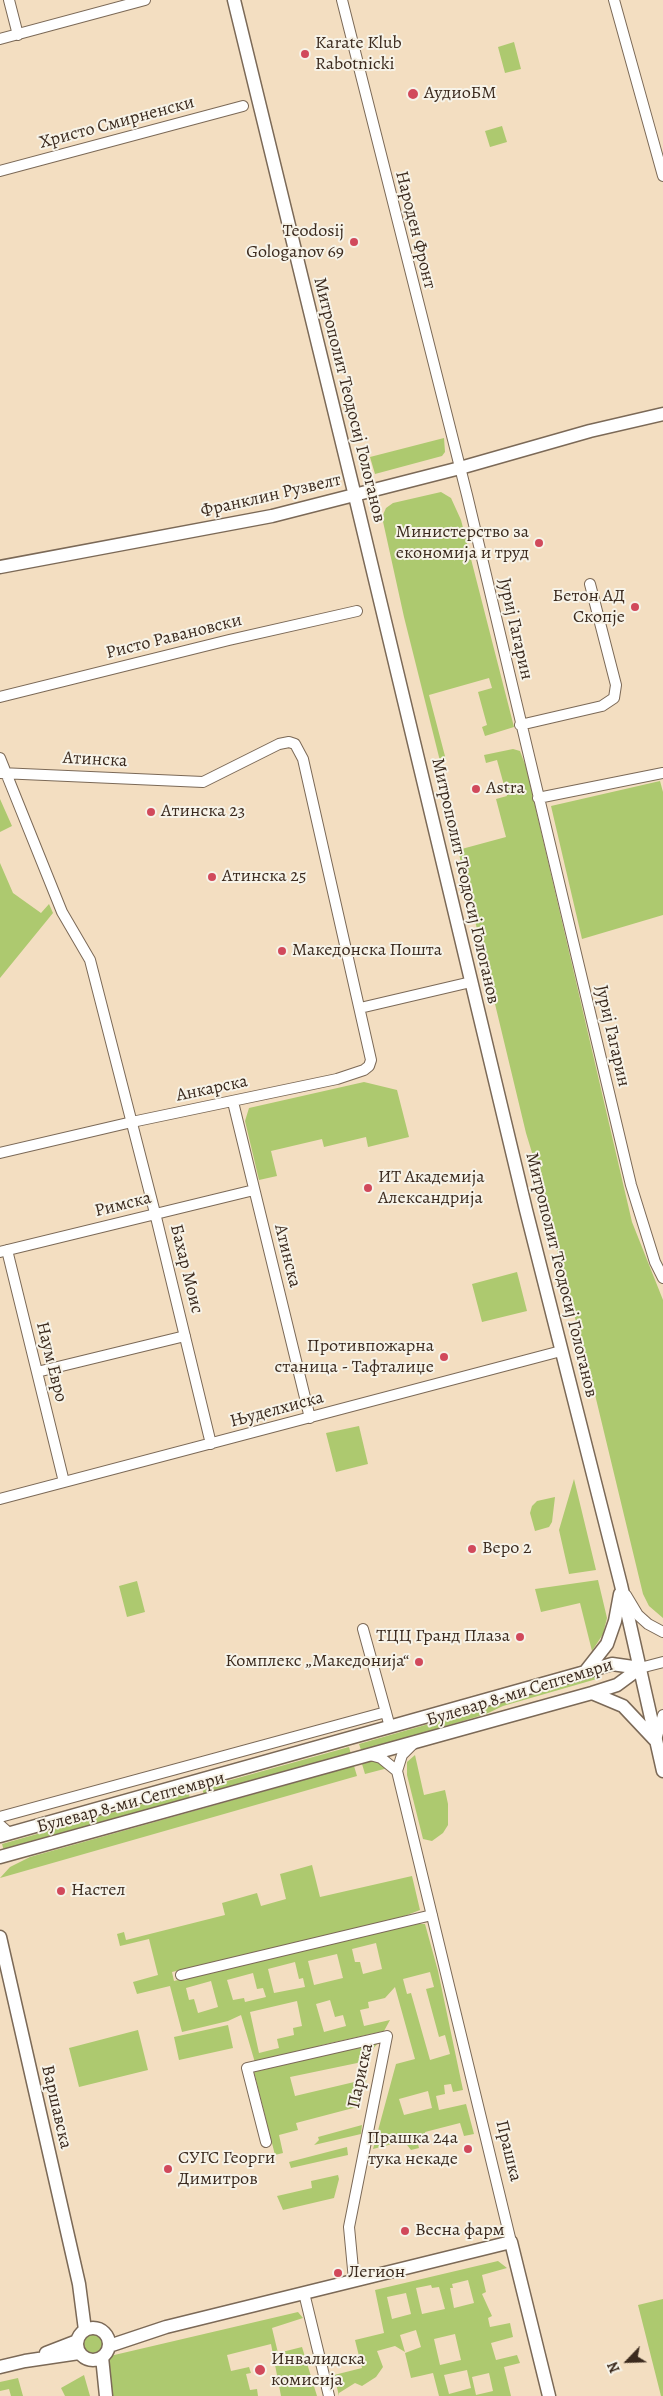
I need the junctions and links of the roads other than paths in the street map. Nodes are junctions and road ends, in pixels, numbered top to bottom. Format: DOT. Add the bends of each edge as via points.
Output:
graph roads {
  1 [pos="9,0"];
  2 [pos="145,0"];
  3 [pos="234,0"];
  4 [pos="342,0"];
  5 [pos="614,0"];
  6 [pos="117,4"];
  7 [pos="18,34"];
  8 [pos="0,39"];
  9 [pos="243,106"];
  10 [pos="0,171"];
  11 [pos="663,176"];
  12 [pos="663,414"];
  13 [pos="460,468"];
  14 [pos="355,496"];
  15 [pos="0,567"];
  16 [pos="590,584"];
  17 [pos="357,612"];
  18 [pos="0,696"];
  19 [pos="520,725"];
  20 [pos="0,758"];
  21 [pos="2,773"];
  22 [pos="663,773"];
  23 [pos="184,781"];
  24 [pos="538,798"];
  25 [pos="471,982"];
  26 [pos="360,1008"];
  27 [pos="233,1102"];
  28 [pos="132,1122"];
  29 [pos="0,1153"];
  30 [pos="254,1190"];
  31 [pos="156,1213"];
  32 [pos="3,1251"];
  33 [pos="663,1278"];
  34 [pos="185,1336"];
  35 [pos="561,1351"];
  36 [pos="37,1372"];
  37 [pos="310,1418"];
  38 [pos="211,1444"];
  39 [pos="64,1482"];
  40 [pos="0,1499"];
  41 [pos="621,1585"];
  42 [pos="363,1629"];
  43 [pos="663,1632"];
  44 [pos="663,1662"];
  45 [pos="640,1668"];
  46 [pos="585,1672"];
  47 [pos="592,1693"];
  48 [pos="386,1712"];
  49 [pos="663,1715"];
  50 [pos="390,1727"];
  51 [pos="656,1741"];
  52 [pos="413,1744"];
  53 [pos="370,1756"];
  54 [pos="397,1771"];
  55 [pos="663,1771"];
  56 [pos="0,1817"];
  57 [pos="3,1831"];
  58 [pos="0,1857"];
  59 [pos="432,1914"];
  60 [pos="0,1937"];
  61 [pos="181,1975"];
  62 [pos="266,2142"];
  63 [pos="512,2242"];
  64 [pos="354,2280"];
  65 [pos="304,2293"];
  66 [pos="99,2335"];
  67 [pos="78,2347"];
  68 [pos="97,2359"];
  69 [pos="0,2367"];
  70 [pos="105,2396"];
  71 [pos="329,2396"];
  72 [pos="549,2396"];
  1 -- 7 [label="street"];
  2 -- 6 [label="street"];
  3 -- 14 [label="street, Митрополит Теодосиј Гологанов"];
  4 -- 13 [label="street, Народен Фронт"];
  5 -- 11 [label="street"];
  6 -- 7 [label="street"];
  7 -- 8 [label="street"];
  9 -- 10 [label="street, Христо Смирненски"];
  12 -- 13 [label="street, Франклин Рузвелт"];
  13 -- 14 [label="street, Франклин Рузвелт"];
  13 -- 19 [label="street, Јуриј Гагарин"];
  14 -- 15 [label="street, Франклин Рузвелт" via="264,518"];
  14 -- 25 [label="street, Митрополит Теодосиј Гологанов"];
  16 -- 19 [label="street" via="616,685 614,698 602,706"];
  17 -- 18 [label="street, Ристо Равановски"];
  19 -- 24 [label="street, Јуриј Гагарин"];
  20 -- 21 [label="street, Бахар Моис"];
  21 -- 23 [label="street, Атинска"];
  21 -- 28 [label="street, Бахар Моис" via="62,912 90,960"];
  22 -- 24 [label="street"];
  23 -- 26 [label="street, Анкарска" via="205,781 282,742 298,746"];
  24 -- 33 [label="street, Јуриј Гагарин" via="630,1185"];
  25 -- 26 [label="street"];
  25 -- 35 [label="street, Митрополит Теодосиј Гологанов"];
  26 -- 27 [label="street, Анкарска" via="371,1060 368,1068 337,1079"];
  27 -- 28 [label="street, Анкарска"];
  27 -- 30 [label="street, Атинска"];
  28 -- 29 [label="street, Анкарска"];
  28 -- 31 [label="street, Бахар Моис"];
  30 -- 31 [label="street, Римска"];
  30 -- 37 [label="street, Атинска"];
  31 -- 32 [label="street, Римска"];
  31 -- 34 [label="street, Бахар Моис"];
  32 -- 36 [label="street, Наум Евро"];
  34 -- 36 [label="street, Бахар Моис"];
  34 -- 38 [label="street, Бахар Моис"];
  35 -- 37 [label="street, Њуделхиска"];
  35 -- 41 [label="street, Митрополит Теодосиј Гологанов"];
  36 -- 39 [label="street, Наум Евро"];
  37 -- 38 [label="street, Њуделхиска"];
  38 -- 39 [label="street, Њуделхиска"];
  39 -- 40 [label="street, Њуделхиска"];
  41 -- 43 [label="street" via="638,1615"];
  41 -- 45 [label="street, Митрополит Теодосиј Гологанов"];
  41 -- 46 [label="street" via="607,1644"];
  42 -- 48 [label="street"];
  44 -- 45 [label="street"];
  45 -- 46 [label="street, Булевар 8-ми Септември" via="612,1664"];
  45 -- 47 [label="street, Булевар 8-ми Септември" via="618,1685"];
  45 -- 51 [label="street, Митрополит Теодосиј Гологанов"];
  46 -- 50 [label="street, Булевар 8-ми Септември"];
  47 -- 51 [label="street" via="623,1706"];
  47 -- 52 [label="street, Булевар 8-ми Септември"];
  48 -- 50 [label="street"];
  48 -- 56 [label="street"];
  49 -- 51 [label="street"];
  50 -- 57 [label="street, Булевар 8-ми Септември"];
  51 -- 55 [label="street, Митрополит Теодосиј Гологанов"];
  52 -- 53 [label="street, Булевар 8-ми Септември"];
  52 -- 54 [label="street" via="404,1752"];
  53 -- 54 [label="street" via="385,1760"];
  53 -- 58 [label="street, Булевар 8-ми Септември"];
  54 -- 59 [label="street, Прашка"];
  59 -- 61 [label="street"];
  59 -- 63 [label="street, Прашка"];
  60 -- 66 [label="street, Варшавска" via="79,2284"];
  62 -- 64 [label="street, Париска" via="247,2068 387,2036 350,2218"];
  63 -- 64 [label="street"];
  63 -- 72 [label="street, Прашка"];
  64 -- 65 [label="street"];
  65 -- 66 [label="street" via="166,2327"];
  65 -- 71 [label="street"];
  66 -- 67 [label="street"];
  66 -- 68 [label="street"];
  67 -- 68 [label="street"];
  67 -- 69 [label="street"];
  68 -- 70 [label="street"];
}
